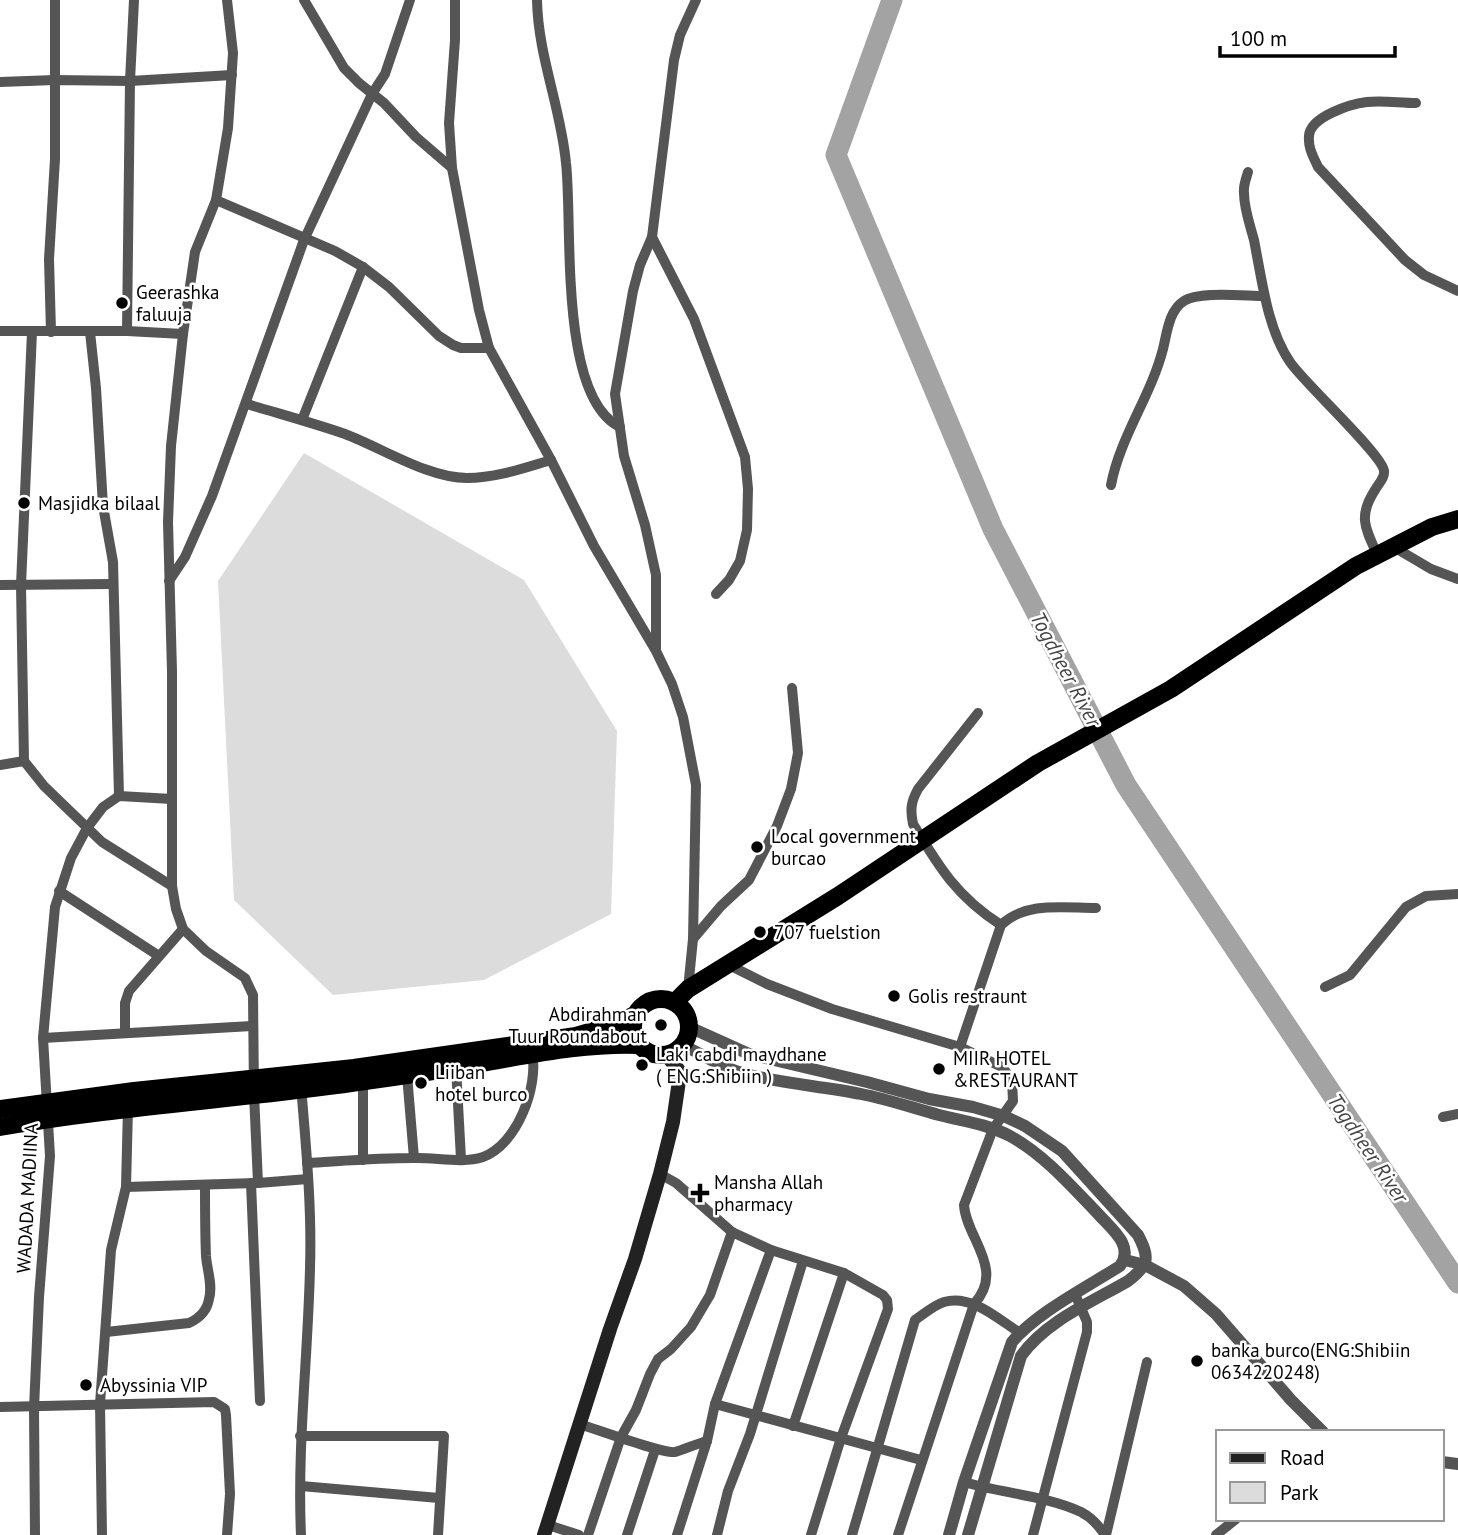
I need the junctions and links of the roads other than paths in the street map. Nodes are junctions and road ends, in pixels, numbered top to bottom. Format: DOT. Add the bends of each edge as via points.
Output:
graph roads {
  1 [pos="55,0"];
  2 [pos="134,0"];
  3 [pos="227,0"];
  4 [pos="304,0"];
  5 [pos="410,0"];
  6 [pos="455,0"];
  7 [pos="537,0"];
  8 [pos="696,0"];
  9 [pos="232,75"];
  10 [pos="55,80"];
  11 [pos="130,81"];
  12 [pos="0,82"];
  13 [pos="372,94"];
  14 [pos="1416,103"];
  15 [pos="452,168"];
  16 [pos="1248,172"];
  17 [pos="215,201"];
  18 [pos="652,237"];
  19 [pos="304,240"];
  20 [pos="363,267"];
  21 [pos="1458,291"];
  22 [pos="1264,296"];
  23 [pos="0,331"];
  24 [pos="127,331"];
  25 [pos="32,332"];
  26 [pos="51,332"];
  27 [pos="90,332"];
  28 [pos="183,334"];
  29 [pos="489,348"];
  30 [pos="247,404"];
  31 [pos="302,420"];
  32 [pos="620,427"];
  33 [pos="551,460"];
  34 [pos="1111,485"];
  35 [pos="1458,519"];
  36 [pos="1384,550"];
  37 [pos="1458,579"];
  38 [pos="169,582"];
  39 [pos="21,584"];
  40 [pos="113,584"];
  41 [pos="0,585"];
  42 [pos="716,594"];
  43 [pos="656,651"];
  44 [pos="792,688"];
  45 [pos="978,713"];
  46 [pos="24,761"];
  47 [pos="0,765"];
  48 [pos="119,796"];
  49 [pos="172,799"];
  50 [pos="86,828"];
  51 [pos="923,840"];
  52 [pos="172,886"];
  53 [pos="59,891"];
  54 [pos="1458,894"];
  55 [pos="1096,908"];
  56 [pos="1001,925"];
  57 [pos="183,929"];
  58 [pos="693,939"];
  59 [pos="159,956"];
  60 [pos="727,964"];
  61 [pos="1325,987"];
  62 [pos="688,989"];
  63 [pos="675,1002"];
  64 [pos="635,1015"];
  65 [pos="252,1026"];
  66 [pos="689,1027"];
  67 [pos="125,1032"];
  68 [pos="43,1038"];
  69 [pos="639,1045"];
  70 [pos="683,1045"];
  71 [pos="960,1047"];
  72 [pos="532,1053"];
  73 [pos="749,1054"];
  74 [pos="666,1055"];
  75 [pos="456,1067"];
  76 [pos="743,1074"];
  77 [pos="407,1075"];
  78 [pos="300,1081"];
  79 [pos="363,1082"];
  80 [pos="254,1086"];
  81 [pos="865,1088"];
  82 [pos="128,1108"];
  83 [pos="0,1109"];
  84 [pos="48,1111"];
  85 [pos="1458,1114"];
  86 [pos="1004,1116"];
  87 [pos="1443,1117"];
  88 [pos="0,1127"];
  89 [pos="993,1129"];
  90 [pos="414,1158"];
  91 [pos="461,1159"];
  92 [pos="363,1160"];
  93 [pos="307,1163"];
  94 [pos="660,1174"];
  95 [pos="308,1179"];
  96 [pos="254,1183"];
  97 [pos="205,1185"];
  98 [pos="126,1187"];
  99 [pos="732,1232"];
  100 [pos="771,1250"];
  101 [pos="1125,1259"];
  102 [pos="803,1261"];
  103 [pos="1145,1265"];
  104 [pos="844,1273"];
  105 [pos="1075,1294"];
  106 [pos="974,1304"];
  107 [pos="1082,1308"];
  108 [pos="106,1332"];
  109 [pos="1020,1333"];
  110 [pos="1147,1362"];
  111 [pos="260,1401"];
  112 [pos="100,1404"];
  113 [pos="715,1404"];
  114 [pos="0,1407"];
  115 [pos="34,1408"];
  116 [pos="755,1416"];
  117 [pos="579,1424"];
  118 [pos="793,1426"];
  119 [pos="1321,1430"];
  120 [pos="300,1436"];
  121 [pos="621,1437"];
  122 [pos="841,1438"];
  123 [pos="707,1441"];
  124 [pos="655,1450"];
  125 [pos="876,1450"];
  126 [pos="921,1460"];
  127 [pos="964,1482"];
  128 [pos="301,1486"];
  129 [pos="982,1487"];
  130 [pos="439,1498"];
  131 [pos="1042,1500"];
  132 [pos="1234,1521"];
  133 [pos="546,1530"];
  134 [pos="36,1535"];
  135 [pos="102,1535"];
  136 [pos="227,1535"];
  137 [pos="301,1535"];
  138 [pos="438,1535"];
  139 [pos="579,1535"];
  140 [pos="588,1535"];
  141 [pos="627,1535"];
  142 [pos="677,1535"];
  143 [pos="716,1535"];
  144 [pos="811,1535"];
  145 [pos="852,1535"];
  146 [pos="898,1535"];
  147 [pos="949,1535"];
  148 [pos="968,1535"];
  149 [pos="1033,1535"];
  150 [pos="1105,1535"];
  151 [pos="1216,1535"];
  1 -- 10 [label="street"];
  2 -- 11 [label="street"];
  3 -- 9 [label="street"];
  4 -- 13 [label="street" via="337,59"];
  5 -- 13 [label="street" via="384,74"];
  6 -- 15 [label="street" via="449,122"];
  7 -- 32 [label="street" via="541,46 566,163 573,319 579,352 598,407 608,421"];
  8 -- 18 [label="street" via="674,60"];
  9 -- 11 [label="street"];
  9 -- 17 [label="street"];
  10 -- 11 [label="street"];
  10 -- 12 [label="street"];
  10 -- 26 [label="street"];
  11 -- 24 [label="street"];
  13 -- 15 [label="street"];
  13 -- 19 [label="street"];
  14 -- 21 [label="street" via="1366,102 1329,114 1308,132 1309,149 1318,167 1405,260"];
  15 -- 29 [label="street"];
  16 -- 22 [label="street" via="1244,194"];
  17 -- 19 [label="street"];
  17 -- 28 [label="street" via="195,252"];
  18 -- 32 [label="street" via="633,291 617,379"];
  18 -- 42 [label="street" via="694,319 745,457 747,530 740,561"];
  19 -- 20 [label="street"];
  19 -- 30 [label="street"];
  20 -- 29 [label="street" via="439,336 460,348"];
  20 -- 31 [label="street"];
  22 -- 34 [label="street" via="1199,295 1174,309"];
  22 -- 36 [label="street" via="1289,362 1380,461 1382,480 1365,507 1364,524"];
  23 -- 25 [label="street"];
  24 -- 27 [label="street"];
  24 -- 28 [label="street"];
  25 -- 26 [label="street"];
  25 -- 39 [label="street"];
  26 -- 27 [label="street"];
  27 -- 40 [label="street"];
  28 -- 38 [label="street" via="169,473"];
  29 -- 33 [label="street"];
  30 -- 31 [label="street"];
  30 -- 38 [label="street" via="212,496"];
  31 -- 33 [label="street" via="445,475 464,478 510,472"];
  32 -- 43 [label="street" via="656,575"];
  33 -- 43 [label="street" via="594,546"];
  35 -- 36 [label="highway"];
  36 -- 37 [label="street"];
  36 -- 51 [label="highway" via="1171,688 1038,763"];
  38 -- 49 [label="street"];
  39 -- 40 [label="street"];
  39 -- 41 [label="street"];
  39 -- 46 [label="street"];
  40 -- 48 [label="street"];
  43 -- 58 [label="street" via="683,717 696,785"];
  44 -- 58 [label="street" via="798,753 777,826 749,880"];
  45 -- 51 [label="street" via="911,801 914,824"];
  46 -- 47 [label="street"];
  46 -- 50 [label="street"];
  48 -- 49 [label="street"];
  48 -- 50 [label="street, WADADA MADIINA"];
  49 -- 52 [label="street"];
  50 -- 52 [label="street"];
  50 -- 53 [label="street, WADADA MADIINA"];
  51 -- 56 [label="street" via="955,887 977,910"];
  51 -- 60 [label="highway"];
  52 -- 57 [label="street"];
  53 -- 59 [label="street"];
  53 -- 68 [label="street, WADADA MADIINA"];
  54 -- 61 [label="street" via="1435,894 1406,907 1350,975"];
  55 -- 56 [label="street" via="1038,908 1016,914"];
  56 -- 71 [label="street"];
  57 -- 59 [label="street"];
  57 -- 65 [label="street" via="245,978 253,995"];
  58 -- 62 [label="street"];
  59 -- 67 [label="street" via="130,991 125,1003"];
  60 -- 62 [label="highway"];
  60 -- 71 [label="street" via="832,1009"];
  62 -- 63 [label="highway"];
  63 -- 64 [label="highway" via="648,1002"];
  63 -- 66 [label="highway" via="683,1009"];
  64 -- 69 [label="highway" via="632,1026"];
  64 -- 78 [label="highway" via="576,1036 365,1066"];
  65 -- 67 [label="street"];
  65 -- 80 [label="street"];
  66 -- 70 [label="highway"];
  66 -- 73 [label="street"];
  67 -- 68 [label="street"];
  68 -- 84 [label="street, WADADA MADIINA"];
  69 -- 72 [label="highway"];
  69 -- 74 [label="highway" via="647,1052"];
  70 -- 74 [label="highway"];
  70 -- 76 [label="street"];
  71 -- 86 [label="street" via="1002,1067 1012,1080 1013,1101"];
  72 -- 75 [label="highway"];
  72 -- 91 [label="street" via="532,1090 517,1124 493,1151"];
  73 -- 76 [label="street"];
  73 -- 81 [label="street"];
  74 -- 94 [label="main road" via="678,1069 679,1081"];
  75 -- 77 [label="highway"];
  75 -- 91 [label="street"];
  76 -- 81 [label="street"];
  77 -- 79 [label="highway"];
  77 -- 90 [label="street"];
  78 -- 79 [label="highway"];
  78 -- 80 [label="highway"];
  78 -- 93 [label="street"];
  79 -- 92 [label="street"];
  80 -- 82 [label="highway"];
  80 -- 84 [label="highway"];
  80 -- 96 [label="street"];
  81 -- 86 [label="street"];
  81 -- 89 [label="street"];
  82 -- 84 [label="highway"];
  82 -- 98 [label="street"];
  83 -- 84 [label="highway"];
  84 -- 88 [label="highway"];
  84 -- 115 [label="street, WADADA MADIINA" via="50,1156"];
  85 -- 87 [label="street"];
  86 -- 89 [label="street"];
  86 -- 103 [label="street" via="1062,1151 1138,1235 1145,1248"];
  89 -- 101 [label="street" via="1038,1155 1087,1202 1122,1240"];
  89 -- 106 [label="street" via="964,1205 984,1259 984,1288"];
  90 -- 91 [label="street"];
  90 -- 92 [label="street"];
  92 -- 93 [label="street"];
  93 -- 95 [label="street"];
  94 -- 99 [label="street"];
  94 -- 117 [label="main road"];
  95 -- 96 [label="street"];
  95 -- 120 [label="street" via="310,1269"];
  96 -- 97 [label="street"];
  96 -- 111 [label="street"];
  97 -- 98 [label="street"];
  97 -- 108 [label="street" via="210,1288 199,1319"];
  98 -- 108 [label="street" via="111,1250"];
  99 -- 100 [label="street"];
  99 -- 121 [label="street" via="710,1295 691,1326 658,1359"];
  100 -- 102 [label="street"];
  100 -- 113 [label="street"];
  101 -- 103 [label="street"];
  101 -- 105 [label="street"];
  102 -- 104 [label="street"];
  102 -- 116 [label="street"];
  103 -- 107 [label="street" via="1129,1281"];
  103 -- 119 [label="street" via="1184,1286 1216,1314"];
  104 -- 118 [label="street"];
  104 -- 122 [label="street" via="883,1295 888,1304"];
  105 -- 107 [label="street"];
  105 -- 109 [label="street"];
  106 -- 109 [label="street"];
  106 -- 125 [label="street" via="944,1302 915,1320"];
  106 -- 126 [label="street"];
  107 -- 129 [label="street" via="1032,1340 1021,1356"];
  107 -- 131 [label="street" via="1087,1332"];
  108 -- 112 [label="street"];
  109 -- 127 [label="street" via="1012,1342"];
  110 -- 150 [label="street"];
  112 -- 115 [label="street"];
  112 -- 135 [label="street"];
  112 -- 136 [label="street" via="214,1402 225,1409 230,1494"];
  113 -- 116 [label="street"];
  113 -- 123 [label="street"];
  114 -- 115 [label="street"];
  115 -- 134 [label="street, WADADA MADIINA"];
  116 -- 118 [label="street"];
  116 -- 143 [label="street"];
  117 -- 121 [label="street"];
  117 -- 133 [label="main road"];
  118 -- 122 [label="street"];
  120 -- 128 [label="street"];
  120 -- 130 [label="street" via="444,1436"];
  121 -- 124 [label="street"];
  121 -- 140 [label="street"];
  122 -- 125 [label="street"];
  122 -- 144 [label="street"];
  123 -- 124 [label="street" via="674,1452"];
  123 -- 142 [label="street"];
  124 -- 141 [label="street"];
  125 -- 126 [label="street"];
  125 -- 145 [label="street"];
  126 -- 146 [label="street"];
  127 -- 129 [label="street"];
  127 -- 147 [label="street"];
  128 -- 130 [label="street"];
  128 -- 137 [label="street"];
  129 -- 131 [label="street"];
  129 -- 148 [label="street"];
  130 -- 138 [label="street"];
  131 -- 149 [label="street"];
  131 -- 150 [label="street" via="1082,1512"];
  132 -- 151 [label="street"];
  133 -- 139 [label="street"];
}
